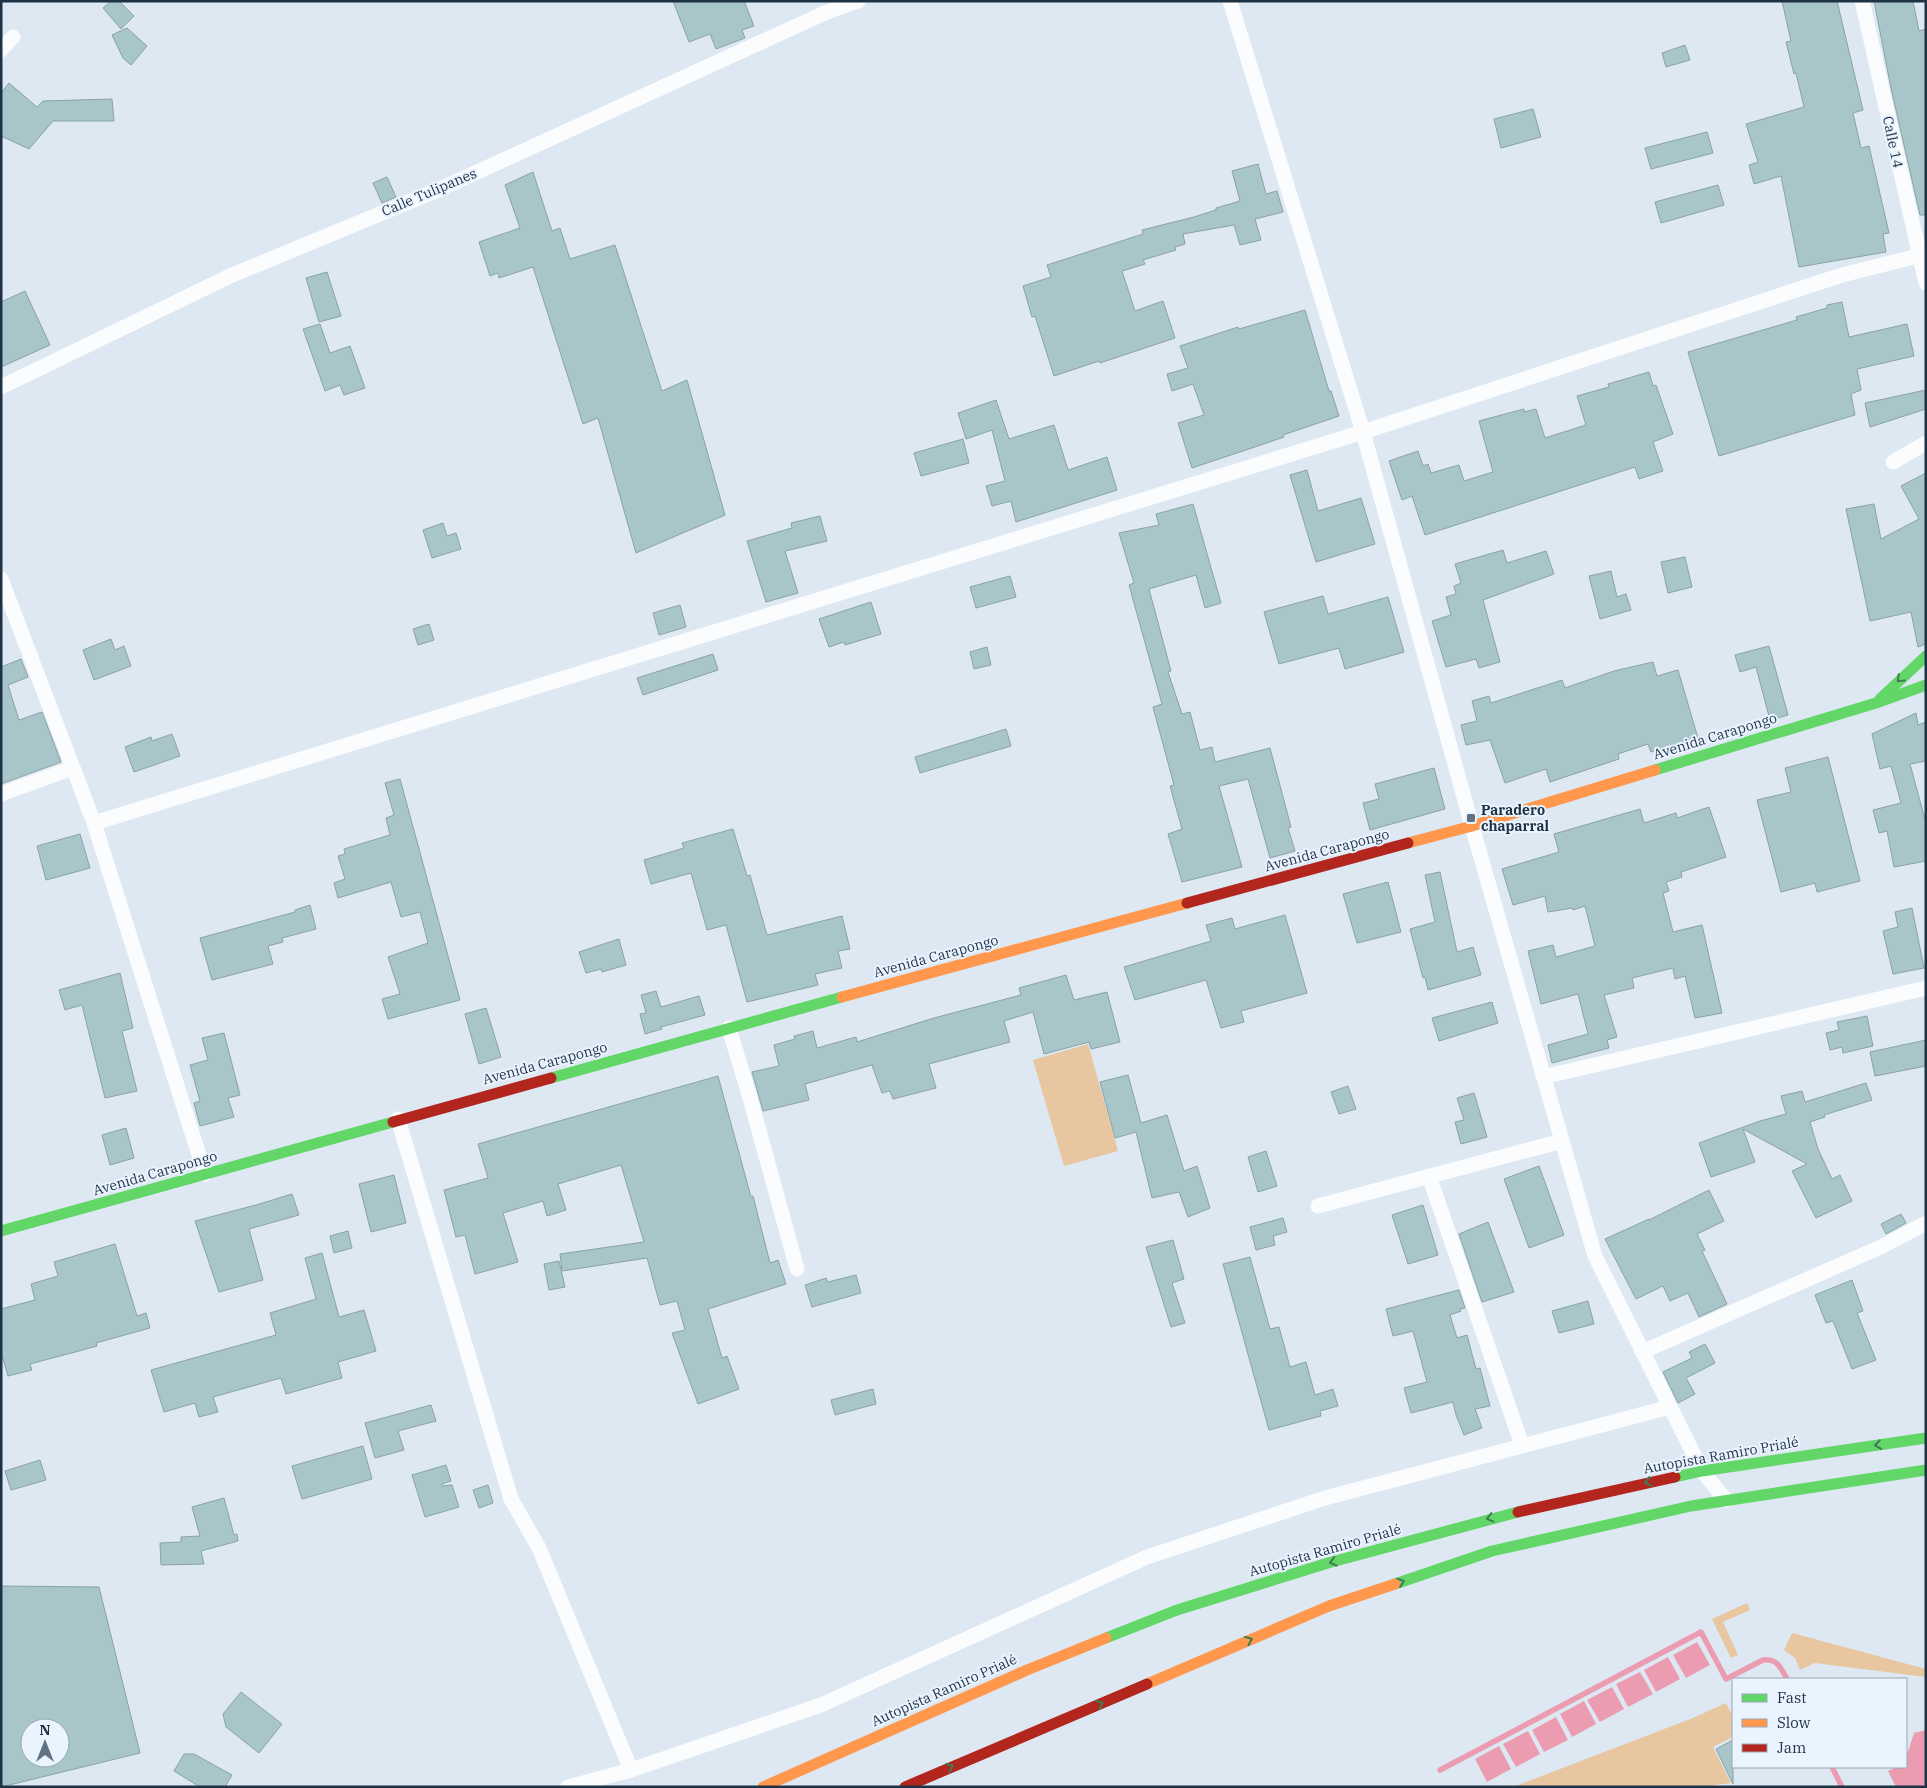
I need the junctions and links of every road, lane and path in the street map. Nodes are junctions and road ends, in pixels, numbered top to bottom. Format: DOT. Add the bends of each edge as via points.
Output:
graph roads {
  1 [pos="858,1"];
  2 [pos="1230,1"];
  3 [pos="1862,1"];
  4 [pos="13,37"];
  5 [pos="1,50"];
  6 [pos="1918,256"];
  7 [pos="1926,283"];
  8 [pos="1,387"];
  9 [pos="1363,432"];
  10 [pos="1926,443"];
  11 [pos="1894,462"];
  12 [pos="1,579"];
  13 [pos="1926,656"];
  14 [pos="1926,685"];
  15 [pos="1876,702"];
  16 [pos="73,768"];
  17 [pos="1,794"];
  18 [pos="94,823"];
  19 [pos="1472,826"];
  20 [pos="1926,988"];
  21 [pos="729,1028"];
  22 [pos="1544,1077"];
  23 [pos="398,1119"];
  24 [pos="1562,1141"];
  25 [pos="205,1174"];
  26 [pos="1429,1176"];
  27 [pos="1318,1206"];
  28 [pos="1926,1223"];
  29 [pos="1,1231"];
  30 [pos="797,1269"];
  31 [pos="1642,1352"];
  32 [pos="1670,1407"];
  33 [pos="1926,1438"];
  34 [pos="1522,1445"];
  35 [pos="1702,1470"];
  36 [pos="1926,1470"];
  37 [pos="1726,1500"];
  38 [pos="631,1770"];
  39 [pos="568,1787"];
  40 [pos="762,1787"];
  41 [pos="905,1787"];
  1 -- 8 [label="street, Calle Tulipanes" via="827,12 440,189 230,276"];
  2 -- 9 [label="street"];
  3 -- 6 [label="street, Calle 14"];
  4 -- 5 [label="street"];
  6 -- 7 [label="street, Calle 14"];
  6 -- 9 [label="street" via="1842,275"];
  9 -- 18 [label="street"];
  9 -- 19 [label="street"];
  10 -- 11 [label="street"];
  12 -- 16 [label="street"];
  13 -- 15 [label="main road, Avenida Carapongo, one-way"];
  14 -- 15 [label="main road, Avenida Carapongo"];
  15 -- 19 [label="main road, Avenida Carapongo"];
  16 -- 17 [label="street"];
  16 -- 18 [label="street"];
  18 -- 25 [label="street"];
  19 -- 21 [label="main road, Avenida Carapongo"];
  19 -- 22 [label="street"];
  20 -- 22 [label="street"];
  21 -- 23 [label="main road, Avenida Carapongo"];
  21 -- 30 [label="street"];
  22 -- 24 [label="street"];
  23 -- 25 [label="main road, Avenida Carapongo"];
  23 -- 38 [label="street" via="511,1499 540,1548"];
  24 -- 26 [label="street"];
  24 -- 31 [label="street" via="1595,1256"];
  25 -- 29 [label="main road, Avenida Carapongo"];
  26 -- 27 [label="street"];
  26 -- 34 [label="street"];
  28 -- 31 [label="street" via="1883,1246"];
  31 -- 32 [label="street"];
  32 -- 34 [label="street"];
  32 -- 35 [label="street"];
  33 -- 35 [label="main road, Autopista Ramiro Prialé, one-way"];
  34 -- 38 [label="street" via="1325,1498 1147,1557 821,1705"];
  35 -- 37 [label="street"];
  35 -- 40 [label="main road, Autopista Ramiro Prialé, one-way" via="1502,1515 1328,1563 1177,1610 1027,1670"];
  36 -- 37 [label="main road"];
  41 -- 37 [label="main road, one-way" via="1329,1606 1492,1551"];
  38 -- 39 [label="street"];
}
